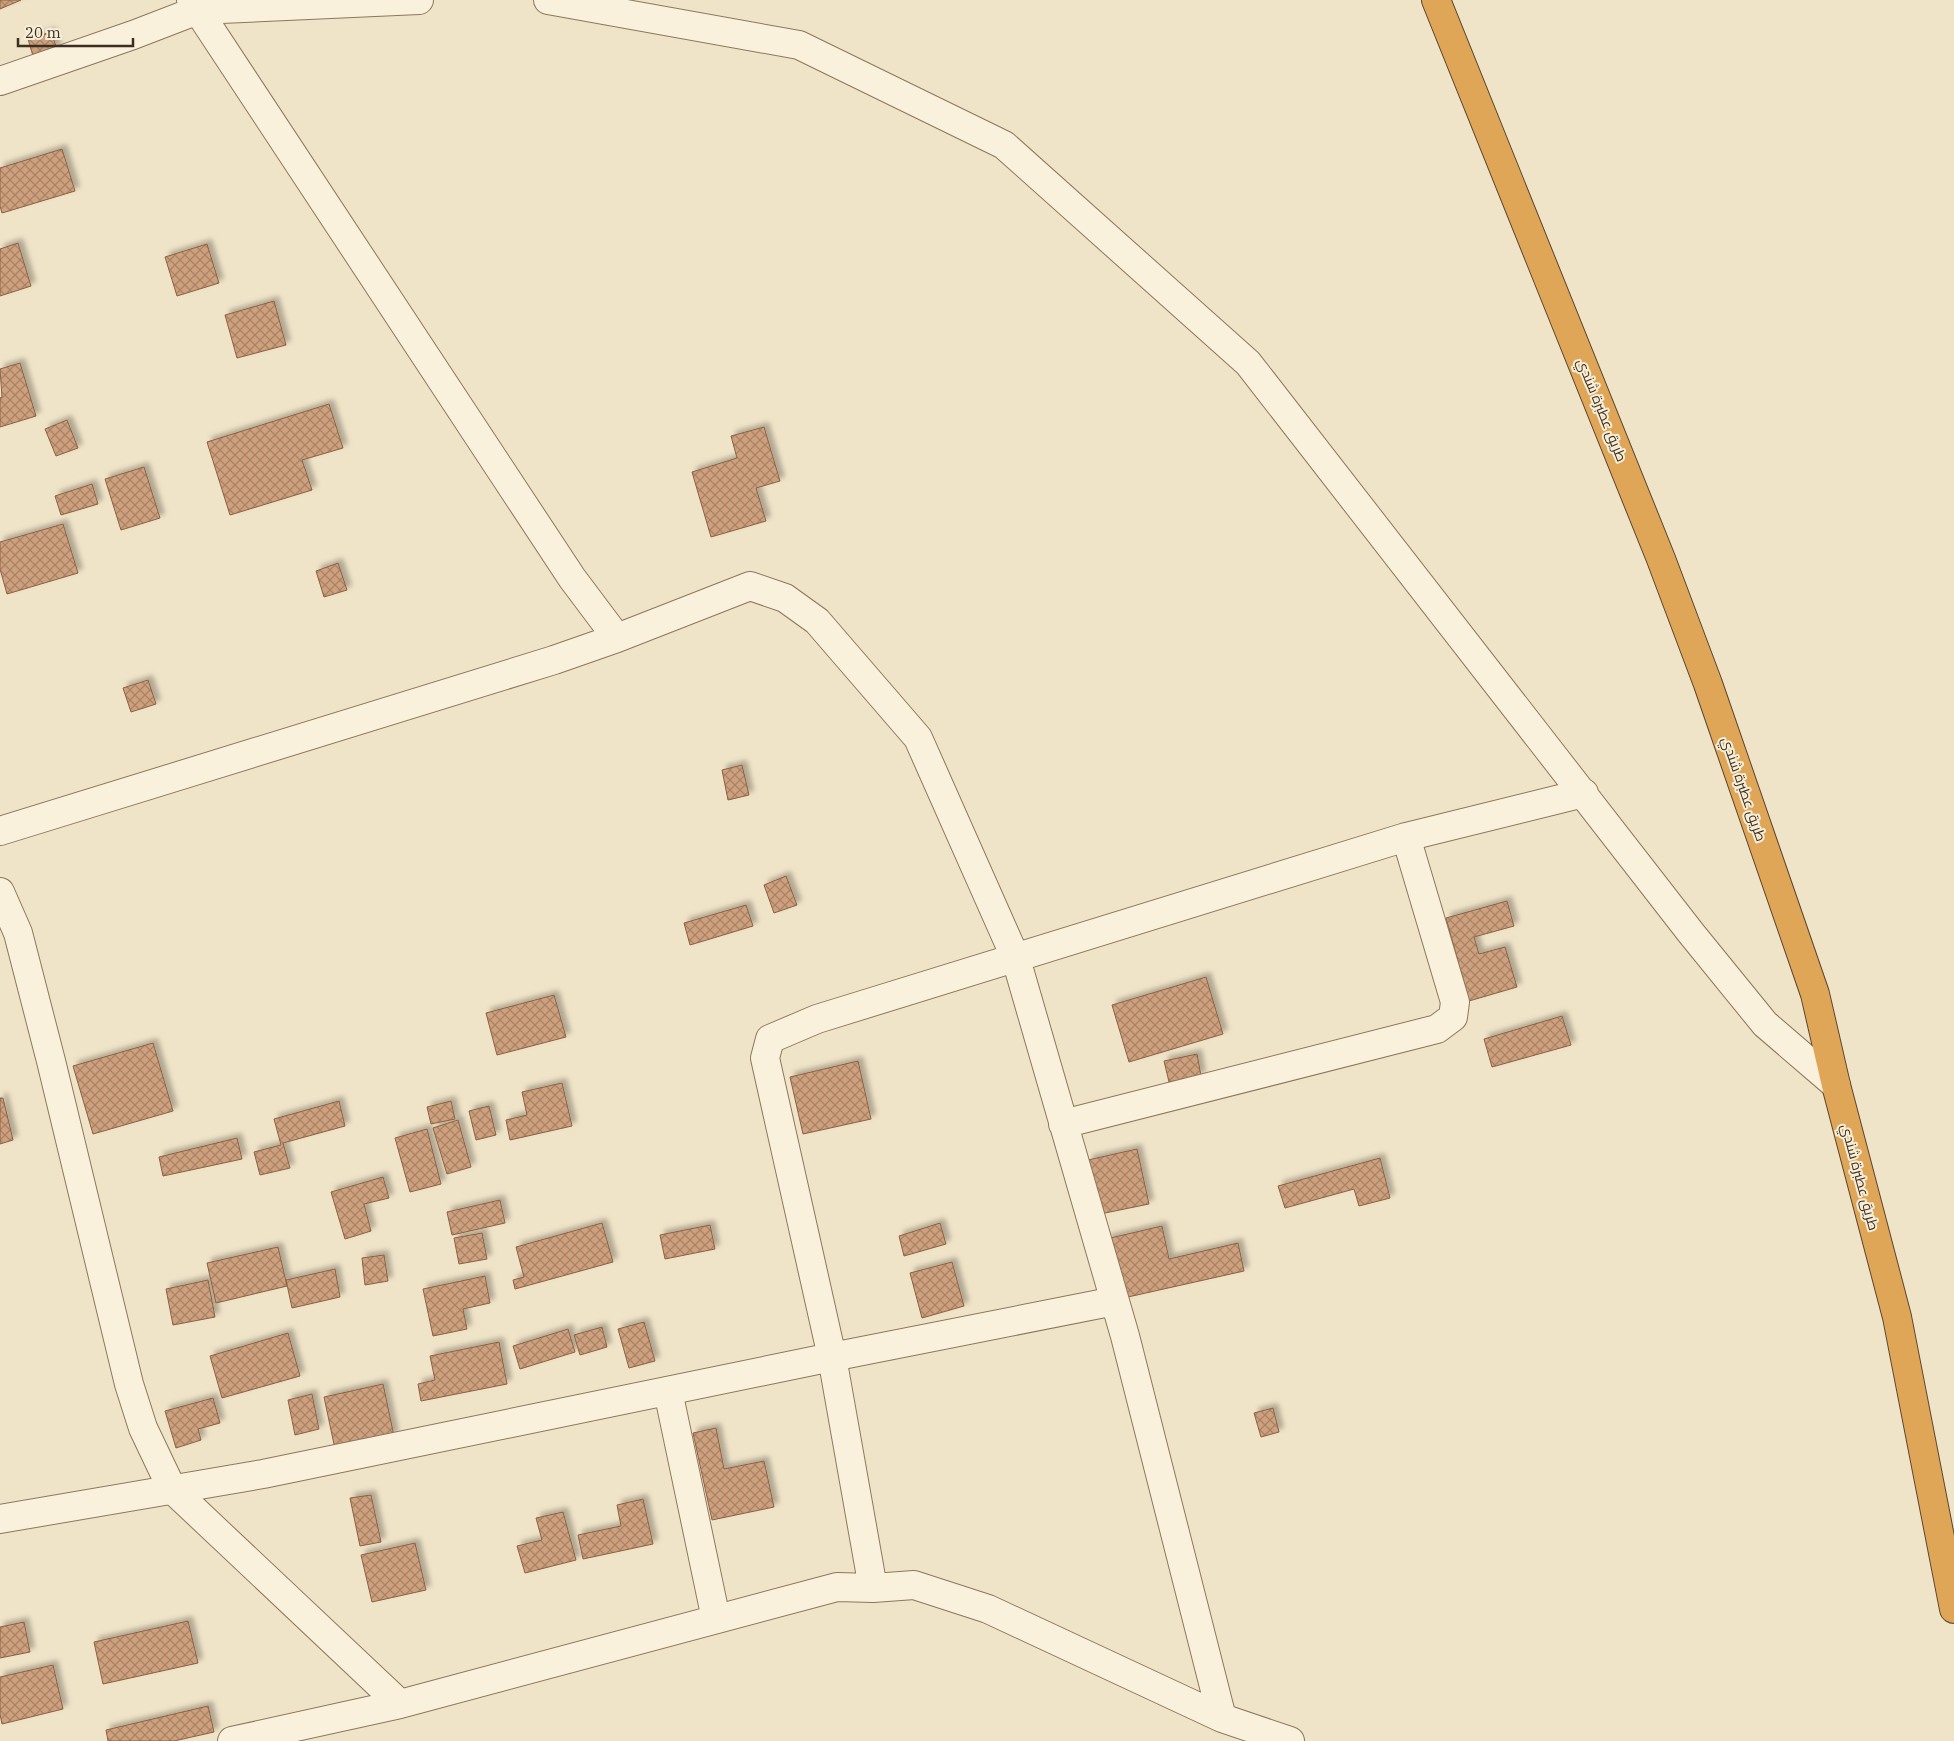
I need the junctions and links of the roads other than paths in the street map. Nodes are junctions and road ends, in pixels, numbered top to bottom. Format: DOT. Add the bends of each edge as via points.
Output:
graph roads {
  1 [pos="418,0"];
  2 [pos="548,0"];
  3 [pos="1436,0"];
  4 [pos="194,5"];
  5 [pos="0,80"];
  6 [pos="617,638"];
  7 [pos="1584,794"];
  8 [pos="0,831"];
  9 [pos="1406,837"];
  10 [pos="0,892"];
  11 [pos="1016,958"];
  12 [pos="1836,1085"];
  13 [pos="1063,1124"];
  14 [pos="1115,1301"];
  15 [pos="832,1356"];
  16 [pos="668,1391"];
  17 [pos="172,1489"];
  18 [pos="0,1519"];
  19 [pos="873,1588"];
  20 [pos="1954,1608"];
  21 [pos="716,1620"];
  22 [pos="400,1704"];
  23 [pos="1222,1718"];
  24 [pos="329,1730"];
  25 [pos="232,1741"];
  26 [pos="1290,1741"];
  1 -- 4 [label="street"];
  2 -- 7 [label="street" via="799,45 1004,145 1248,362"];
  3 -- 12 [label="highway, طريق عطبرة شندي" via="1662,559 1815,994"];
  4 -- 5 [label="street" via="132,36"];
  4 -- 6 [label="street" via="572,578"];
  6 -- 8 [label="street"];
  6 -- 11 [label="street" via="750,586 785,598 817,621 918,738"];
  7 -- 9 [label="street"];
  7 -- 12 [label="street" via="1690,933 1765,1024"];
  9 -- 11 [label="street"];
  9 -- 13 [label="street" via="1454,1002 1453,1017 1437,1029"];
  10 -- 17 [label="street" via="18,933 54,1070 129,1384 144,1428"];
  11 -- 13 [label="street"];
  11 -- 15 [label="street" via="817,1020 770,1039 765,1058"];
  12 -- 20 [label="highway, طريق عطبرة شندي" via="1897,1316"];
  13 -- 14 [label="street"];
  14 -- 15 [label="street"];
  14 -- 23 [label="street"];
  15 -- 16 [label="street"];
  15 -- 19 [label="street"];
  16 -- 17 [label="street" via="263,1474"];
  16 -- 21 [label="street"];
  17 -- 18 [label="street"];
  17 -- 22 [label="street"];
  19 -- 21 [label="street" via="837,1587"];
  19 -- 23 [label="street" via="914,1584 988,1610"];
  21 -- 22 [label="street"];
  22 -- 24 [label="street"];
  23 -- 26 [label="street"];
  24 -- 25 [label="street"];
}
